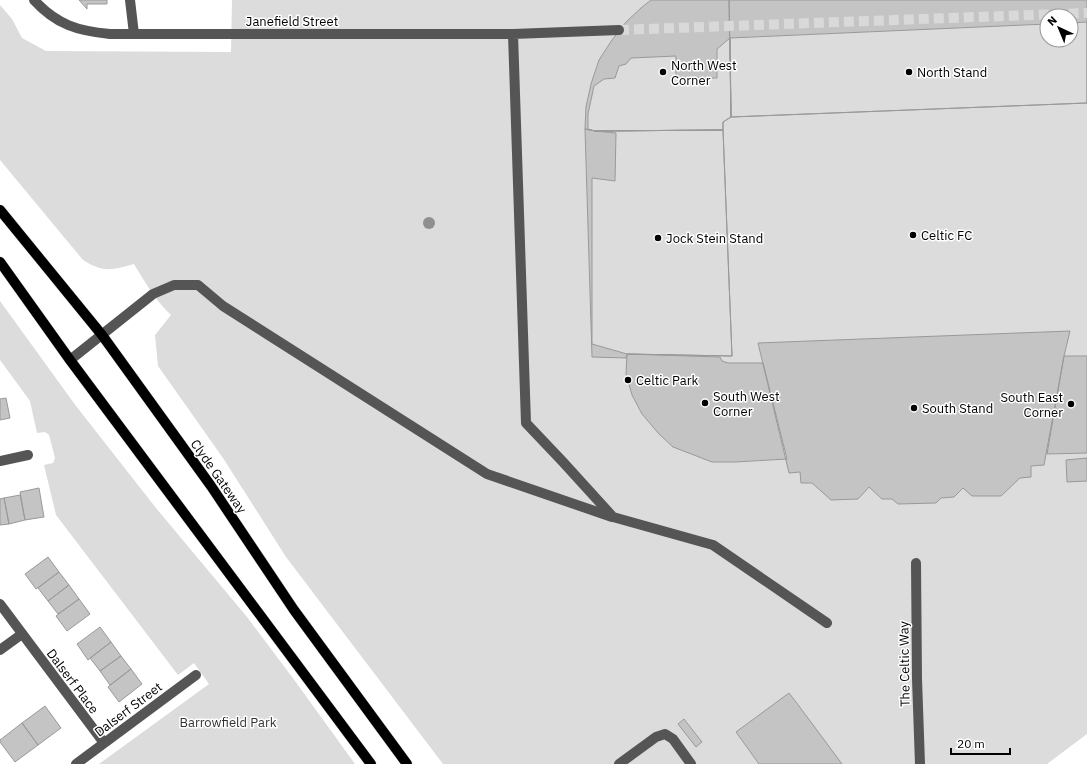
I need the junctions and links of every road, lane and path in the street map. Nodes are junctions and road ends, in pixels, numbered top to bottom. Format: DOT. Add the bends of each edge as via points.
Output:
graph roads {
  1 [pos="34,0"];
  2 [pos="130,0"];
  3 [pos="619,30"];
  4 [pos="134,34"];
  5 [pos="514,34"];
  6 [pos="0,210"];
  7 [pos="0,262"];
  8 [pos="102,335"];
  9 [pos="70,360"];
  10 [pos="28,455"];
  11 [pos="0,461"];
  12 [pos="613,517"];
  13 [pos="916,563"];
  14 [pos="0,604"];
  15 [pos="827,623"];
  16 [pos="22,634"];
  17 [pos="0,650"];
  18 [pos="196,675"];
  19 [pos="104,743"];
  20 [pos="76,764"];
  21 [pos="371,764"];
  22 [pos="407,764"];
  23 [pos="619,764"];
  24 [pos="691,764"];
  25 [pos="920,764"];
  1 -- 4 [label="street, Janefield Street" via="70,27 91,32"];
  2 -- 4 [label="street"];
  3 -- 5 [label="street, Janefield Street"];
  4 -- 5 [label="street, Janefield Street"];
  5 -- 12 [label="street" via="526,423"];
  6 -- 8 [label="main road, Clyde Gateway"];
  7 -- 9 [label="main road"];
  8 -- 9 [label="street"];
  8 -- 12 [label="street" via="153,294 174,285 198,285 223,306 487,474"];
  8 -- 22 [label="main road, Clyde Gateway" via="211,486 294,610"];
  9 -- 21 [label="main road"];
  10 -- 11 [label="street"];
  12 -- 15 [label="street" via="713,545"];
  13 -- 25 [label="street, The Celtic Way"];
  14 -- 16 [label="street, Dalserf Place"];
  16 -- 17 [label="street"];
  16 -- 19 [label="street, Dalserf Place"];
  18 -- 19 [label="street, Dalserf Street"];
  19 -- 20 [label="street, Dalserf Street"];
  23 -- 24 [label="street" via="661,734 672,739"];
}
